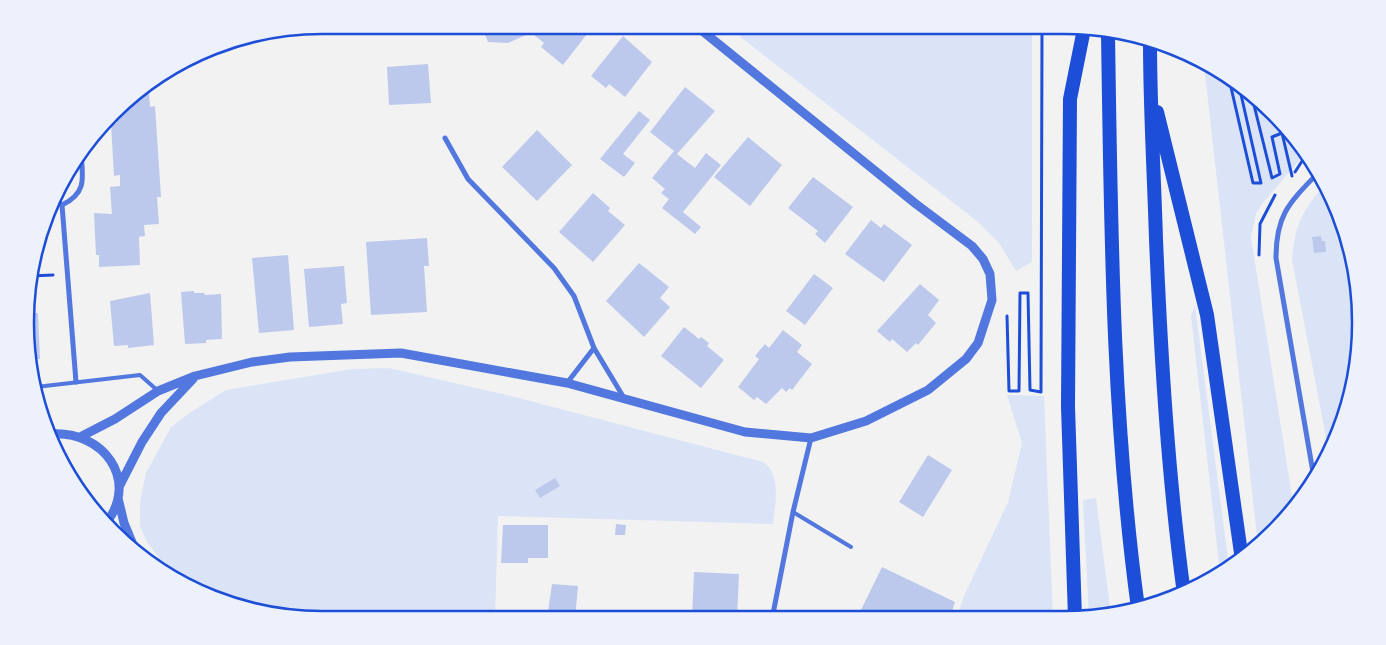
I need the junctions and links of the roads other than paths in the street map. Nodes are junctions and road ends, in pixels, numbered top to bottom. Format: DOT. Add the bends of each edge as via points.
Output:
graph roads {
  1 [pos="706,34"];
  2 [pos="1083,34"];
  3 [pos="1108,37"];
  4 [pos="1150,47"];
  5 [pos="1150,82"];
  6 [pos="445,138"];
  7 [pos="82,162"];
  8 [pos="1314,178"];
  9 [pos="62,205"];
  10 [pos="594,348"];
  11 [pos="195,376"];
  12 [pos="76,382"];
  13 [pos="567,383"];
  14 [pos="41,386"];
  15 [pos="158,391"];
  16 [pos="625,399"];
  17 [pos="56,434"];
  18 [pos="82,436"];
  19 [pos="811,438"];
  20 [pos="1313,469"];
  21 [pos="119,488"];
  22 [pos="118,497"];
  23 [pos="793,512"];
  24 [pos="110,518"];
  25 [pos="130,539"];
  26 [pos="851,547"];
  27 [pos="1241,551"];
  28 [pos="1183,585"];
  29 [pos="1137,601"];
  30 [pos="773,611"];
  31 [pos="1075,611"];
  1 -- 19 [label="street" via="972,246 990,274 992,300 978,343 949,374 928,390 866,421"];
  2 -- 31 [label="highway" via="1070,99 1068,407"];
  3 -- 29 [label="highway" via="1113,321 1128,532"];
  4 -- 5 [label="highway"];
  5 -- 27 [label="highway" via="1207,315"];
  5 -- 28 [label="highway" via="1160,321 1173,512"];
  6 -- 10 [label="street" via="468,179 554,268 574,296"];
  7 -- 9 [label="street" via="83,182 73,200"];
  8 -- 20 [label="street" via="1284,212 1276,235 1276,258"];
  9 -- 12 [label="street"];
  10 -- 13 [label="street"];
  10 -- 16 [label="street"];
  11 -- 13 [label="street" via="252,362 290,357 401,353"];
  11 -- 15 [label="street"];
  11 -- 21 [label="street" via="161,413"];
  12 -- 14 [label="lane"];
  12 -- 15 [label="lane" via="140,375"];
  13 -- 16 [label="street"];
  15 -- 18 [label="street" via="116,419"];
  16 -- 19 [label="street" via="745,432"];
  17 -- 18 [label="street"];
  18 -- 21 [label="street" via="97,444 108,456 116,471"];
  19 -- 23 [label="street"];
  21 -- 22 [label="street"];
  22 -- 24 [label="street"];
  22 -- 25 [label="street"];
  23 -- 26 [label="lane"];
  23 -- 30 [label="street"];
}
